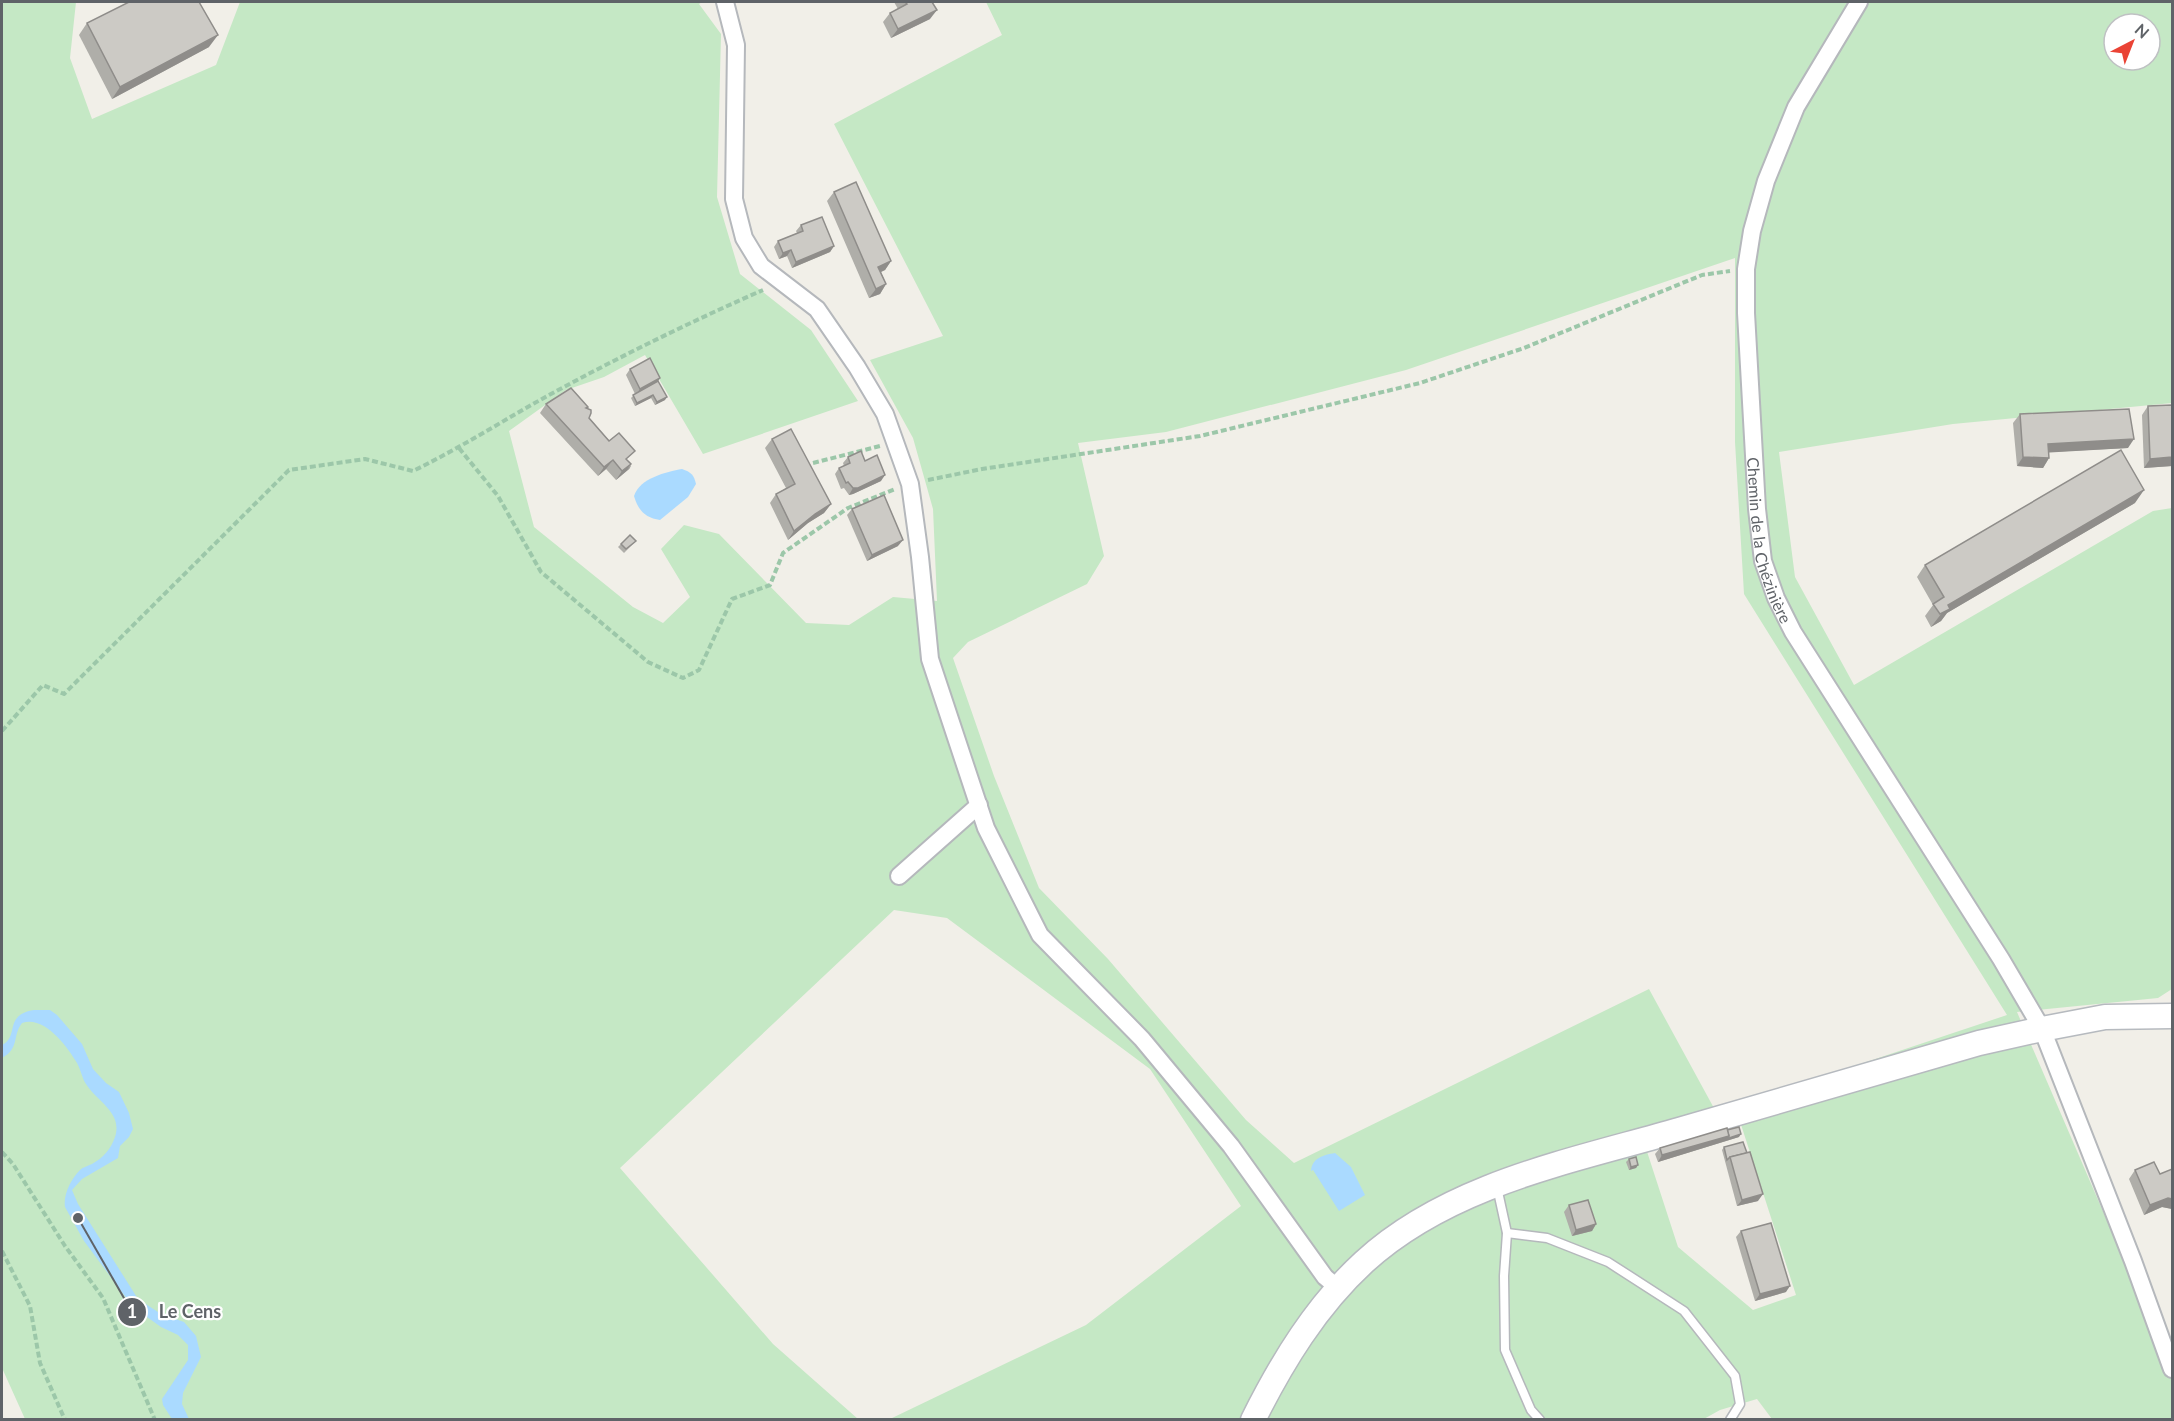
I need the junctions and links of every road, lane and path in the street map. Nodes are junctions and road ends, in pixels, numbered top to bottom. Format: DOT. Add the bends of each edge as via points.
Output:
graph roads {
  1 [pos="726,2"];
  2 [pos="1859,2"];
  3 [pos="1746,269"];
  4 [pos="781,283"];
  5 [pos="895,442"];
  6 [pos="459,448"];
  7 [pos="813,463"];
  8 [pos="910,484"];
  9 [pos="2,731"];
  10 [pos="979,805"];
  11 [pos="899,876"];
  12 [pos="2172,1016"];
  13 [pos="2042,1029"];
  14 [pos="2,1152"];
  15 [pos="1497,1185"];
  16 [pos="1507,1233"];
  17 [pos="2,1251"];
  18 [pos="1338,1288"];
  19 [pos="2172,1369"];
  20 [pos="65,1419"];
  21 [pos="155,1419"];
  22 [pos="1252,1419"];
  23 [pos="1540,1419"];
  24 [pos="1730,1419"];
  1 -- 4 [label="street" via="736,45 734,199 744,238 761,266"];
  2 -- 3 [label="street, Chemin de la Chézinière" via="1796,106 1766,181"];
  3 -- 8 [label="path" via="1702,275 1524,348 1420,383 1200,436 982,469"];
  3 -- 13 [label="street, Chemin de la Chézinière" via="1757,509 1763,561 1776,598 1793,632"];
  4 -- 5 [label="street" via="817,309 857,366 885,414"];
  4 -- 6 [label="path" via="681,326 549,395"];
  5 -- 7 [label="path"];
  5 -- 8 [label="street"];
  6 -- 8 [label="path" via="498,496 541,572 648,662 683,678 699,670 732,599 771,585 783,553 848,508"];
  6 -- 9 [label="path" via="413,471 365,459 289,470 64,694 43,685"];
  8 -- 10 [label="street" via="930,659"];
  10 -- 11 [label="street"];
  10 -- 18 [label="street" via="986,828 1040,935 1142,1039 1231,1146 1325,1276"];
  12 -- 13 [label="street" via="2105,1017"];
  13 -- 15 [label="street" via="1979,1043"];
  13 -- 19 [label="street, Chemin de la Chézinière"];
  14 -- 21 [label="path" via="103,1298"];
  15 -- 16 [label="lane"];
  15 -- 18 [label="street" via="1430,1214 1366,1260"];
  16 -- 23 [label="lane" via="1505,1350 1531,1410"];
  16 -- 24 [label="lane" via="1547,1238 1608,1262 1684,1311 1735,1376 1740,1404"];
  17 -- 20 [label="path" via="30,1306 40,1363"];
  18 -- 22 [label="street" via="1303,1331"];
}
